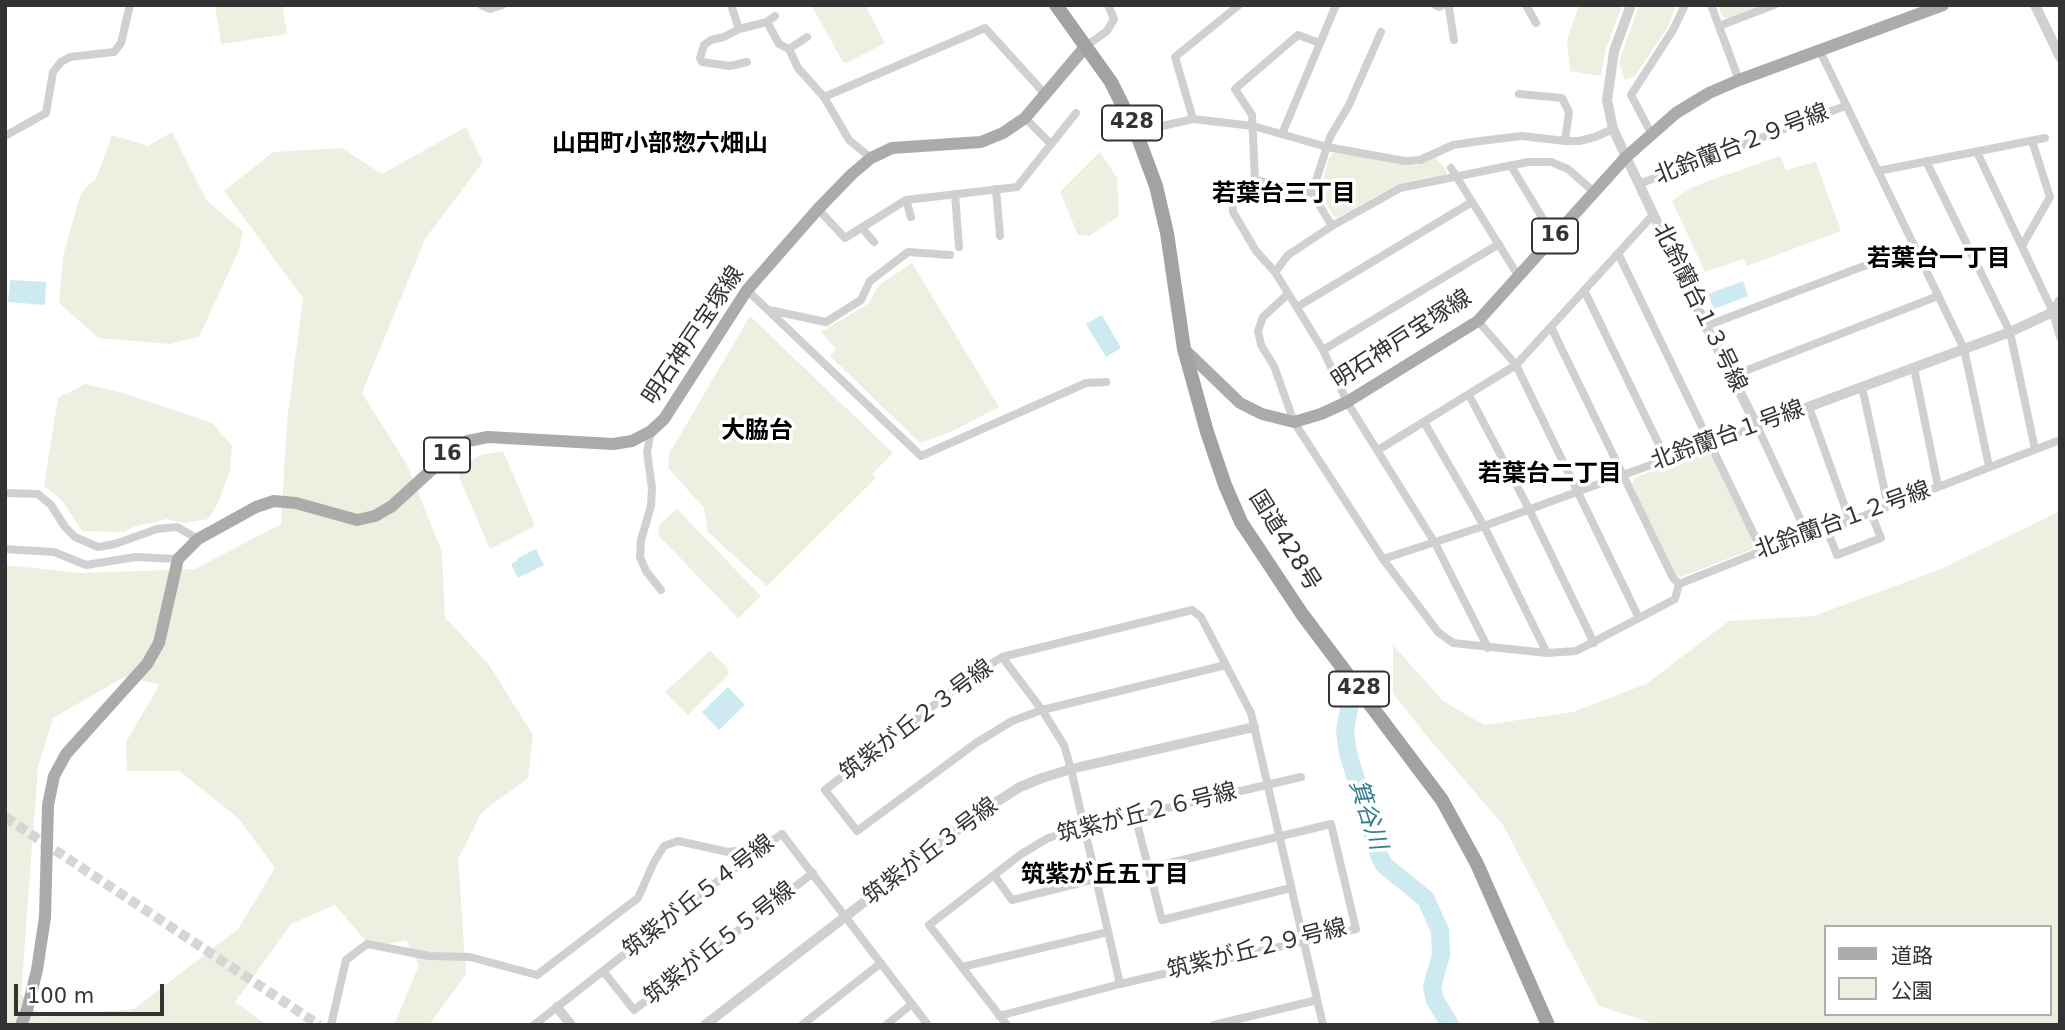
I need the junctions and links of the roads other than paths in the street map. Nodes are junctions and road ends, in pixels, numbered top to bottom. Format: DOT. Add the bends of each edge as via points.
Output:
graph roads {
  1 [pos="130,5"];
  2 [pos="481,5"];
  3 [pos="502,5"];
  4 [pos="731,5"];
  5 [pos="1056,5"];
  6 [pos="1108,5"];
  7 [pos="1239,5"];
  8 [pos="1336,5"];
  9 [pos="1436,5"];
  10 [pos="1443,5"];
  11 [pos="1450,5"];
  12 [pos="1526,5"];
  13 [pos="1631,5"];
  14 [pos="1685,5"];
  15 [pos="1711,5"];
  16 [pos="1774,5"];
  17 [pos="1943,5"];
  18 [pos="2035,5"];
  19 [pos="1925,9"];
  20 [pos="775,16"];
  21 [pos="767,22"];
  22 [pos="1536,23"];
  23 [pos="1719,26"];
  24 [pos="739,29"];
  25 [pos="1381,32"];
  26 [pos="807,37"];
  27 [pos="1454,40"];
  28 [pos="1320,43"];
  29 [pos="1086,46"];
  30 [pos="789,49"];
  31 [pos="1820,51"];
  32 [pos="2060,57"];
  33 [pos="747,62"];
  34 [pos="1739,80"];
  35 [pos="1045,94"];
  36 [pos="1519,94"];
  37 [pos="824,97"];
  38 [pos="1845,106"];
  39 [pos="1076,113"];
  40 [pos="1025,118"];
  41 [pos="1193,118"];
  42 [pos="1254,126"];
  43 [pos="1613,129"];
  44 [pos="1136,132"];
  45 [pos="1651,133"];
  46 [pos="1282,134"];
  47 [pos="5,136"];
  48 [pos="2045,138"];
  49 [pos="2032,141"];
  50 [pos="1565,142"];
  51 [pos="1051,144"];
  52 [pos="1327,147"];
  53 [pos="1440,151"];
  54 [pos="1977,152"];
  55 [pos="1626,157"];
  56 [pos="871,158"];
  57 [pos="1446,160"];
  58 [pos="1926,162"];
  59 [pos="1511,166"];
  60 [pos="1878,171"];
  61 [pos="1454,172"];
  62 [pos="1255,180"];
  63 [pos="1639,184"];
  64 [pos="996,189"];
  65 [pos="1594,192"];
  66 [pos="1312,193"];
  67 [pos="955,194"];
  68 [pos="906,200"];
  69 [pos="1472,202"];
  70 [pos="818,209"];
  71 [pos="1653,215"];
  72 [pos="911,218"];
  73 [pos="1332,226"];
  74 [pos="862,228"];
  75 [pos="1000,236"];
  76 [pos="1554,237"];
  77 [pos="874,242"];
  78 [pos="1499,244"];
  79 [pos="2022,246"];
  80 [pos="959,247"];
  81 [pos="1914,247"];
  82 [pos="1618,253"];
  83 [pos="950,255"];
  84 [pos="1275,272"];
  85 [pos="1519,277"];
  86 [pos="747,290"];
  87 [pos="1584,290"];
  88 [pos="1288,294"];
  89 [pos="1938,296"];
  90 [pos="2060,301"];
  91 [pos="1297,307"];
  92 [pos="768,310"];
  93 [pos="2053,312"];
  94 [pos="1478,321"];
  95 [pos="1706,326"];
  96 [pos="1550,327"];
  97 [pos="2010,332"];
  98 [pos="2060,337"];
  99 [pos="1184,349"];
  100 [pos="1964,349"];
  101 [pos="1323,350"];
  102 [pos="1516,365"];
  103 [pos="1914,368"];
  104 [pos="1732,376"];
  105 [pos="1106,382"];
  106 [pos="1861,387"];
  107 [pos="1469,395"];
  108 [pos="1347,402"];
  109 [pos="1809,407"];
  110 [pos="1294,422"];
  111 [pos="1424,422"];
  112 [pos="1757,426"];
  113 [pos="651,431"];
  114 [pos="2060,440"];
  115 [pos="1710,443"];
  116 [pos="2035,449"];
  117 [pos="1378,450"];
  118 [pos="1667,459"];
  119 [pos="1989,466"];
  120 [pos="1623,474"];
  121 [pos="1938,486"];
  122 [pos="1578,492"];
  123 [pos="5,494"];
  124 [pos="1888,506"];
  125 [pos="1529,509"];
  126 [pos="1871,513"];
  127 [pos="1850,522"];
  128 [pos="1484,526"];
  129 [pos="1827,530"];
  130 [pos="1808,536"];
  131 [pos="198,539"];
  132 [pos="1435,543"];
  133 [pos="5,549"];
  134 [pos="1762,551"];
  135 [pos="178,559"];
  136 [pos="1383,559"];
  137 [pos="1679,584"];
  138 [pos="661,590"];
  139 [pos="1639,618"];
  140 [pos="1594,643"];
  141 [pos="1488,648"];
  142 [pos="1548,653"];
  143 [pos="1002,657"];
  144 [pos="1226,665"];
  145 [pos="1042,710"];
  146 [pos="1254,727"];
  147 [pos="1072,769"];
  148 [pos="1301,777"];
  149 [pos="1267,785"];
  150 [pos="1135,816"];
  151 [pos="1085,827"];
  152 [pos="1278,836"];
  153 [pos="754,853"];
  154 [pos="1149,868"];
  155 [pos="813,873"];
  156 [pos="994,875"];
  157 [pos="1096,879"];
  158 [pos="1291,888"];
  159 [pos="846,916"];
  160 [pos="1108,932"];
  161 [pos="1303,940"];
  162 [pos="881,963"];
  163 [pos="962,967"];
  164 [pos="603,971"];
  165 [pos="1120,984"];
  166 [pos="1317,1000"];
  167 [pos="912,1004"];
  168 [pos="557,1007"];
  169 [pos="999,1016"];
  170 [pos="21,1025"];
  171 [pos="331,1025"];
  172 [pos="534,1025"];
  173 [pos="571,1025"];
  174 [pos="705,1025"];
  175 [pos="802,1025"];
  176 [pos="886,1025"];
  177 [pos="928,1025"];
  178 [pos="1007,1025"];
  179 [pos="1214,1025"];
  180 [pos="1323,1025"];
  181 [pos="1548,1025"];
  1 -- 47 [label="street" via="121,43 114,52 61,62 53,72 46,113"];
  2 -- 3 [label="street" via="490,9"];
  4 -- 24 [label="street"];
  5 -- 29 [label="highway, 国道428号 / 428"];
  6 -- 29 [label="street" via="1114,19"];
  7 -- 41 [label="street" via="1175,57"];
  8 -- 28 [label="street"];
  9 -- 10 [label="street"];
  11 -- 27 [label="street"];
  12 -- 22 [label="street"];
  13 -- 43 [label="street, 北鈴蘭台１３号線" via="1614,51 1607,100"];
  14 -- 45 [label="street" via="1631,95"];
  15 -- 23 [label="street"];
  16 -- 23 [label="street"];
  17 -- 19 [label="main road, 明石神戸宝塚線 / 16"];
  18 -- 32 [label="street"];
  19 -- 31 [label="main road, 明石神戸宝塚線 / 16"];
  20 -- 21 [label="street"];
  21 -- 24 [label="street"];
  21 -- 30 [label="street" via="779,44"];
  23 -- 34 [label="street"];
  24 -- 33 [label="street" via="710,40 699,58 730,66"];
  25 -- 52 [label="street"];
  26 -- 30 [label="street"];
  28 -- 42 [label="street" via="1298,35 1235,89"];
  28 -- 46 [label="street"];
  29 -- 35 [label="main road, 明石神戸宝塚線 / 16"];
  29 -- 44 [label="highway, 国道428号 / 428" via="1111,82"];
  30 -- 37 [label="street" via="798,68"];
  31 -- 34 [label="main road, 明石神戸宝塚線 / 16"];
  31 -- 38 [label="street"];
  34 -- 45 [label="main road, 明石神戸宝塚線 / 16" via="1709,93"];
  35 -- 37 [label="street" via="985,28"];
  35 -- 40 [label="main road, 明石神戸宝塚線 / 16"];
  36 -- 50 [label="street" via="1562,99 1569,112"];
  37 -- 56 [label="street" via="849,140"];
  38 -- 60 [label="street"];
  38 -- 63 [label="street, 北鈴蘭台２９号線"];
  39 -- 51 [label="street"];
  40 -- 51 [label="street"];
  40 -- 56 [label="main road, 明石神戸宝塚線 / 16" via="981,142 892,148"];
  41 -- 42 [label="street"];
  41 -- 44 [label="street"];
  42 -- 46 [label="street"];
  42 -- 62 [label="street"];
  43 -- 50 [label="street"];
  43 -- 55 [label="street, 北鈴蘭台１３号線"];
  44 -- 99 [label="highway, 国道428号 / 428" via="1162,208"];
  45 -- 55 [label="main road, 明石神戸宝塚線 / 16"];
  46 -- 52 [label="street"];
  48 -- 49 [label="street"];
  49 -- 54 [label="street"];
  49 -- 79 [label="street" via="2050,197"];
  50 -- 53 [label="street" via="1522,136 1453,145"];
  51 -- 64 [label="street" via="1017,187"];
  52 -- 53 [label="street" via="1405,160 1420,160"];
  52 -- 66 [label="street"];
  53 -- 57 [label="street"];
  54 -- 58 [label="street"];
  54 -- 79 [label="street"];
  55 -- 63 [label="street, 北鈴蘭台１３号線"];
  55 -- 65 [label="main road, 明石神戸宝塚線 / 16"];
  56 -- 70 [label="main road, 明石神戸宝塚線 / 16"];
  58 -- 60 [label="street"];
  58 -- 97 [label="street"];
  59 -- 61 [label="street"];
  59 -- 65 [label="street" via="1551,162 1568,169"];
  59 -- 76 [label="street"];
  60 -- 81 [label="street"];
  61 -- 69 [label="street"];
  61 -- 73 [label="street" via="1400,188"];
  62 -- 66 [label="street"];
  62 -- 84 [label="street" via="1232,191 1233,212 1256,251"];
  63 -- 71 [label="street, 北鈴蘭台１３号線"];
  64 -- 67 [label="street"];
  64 -- 75 [label="street"];
  65 -- 76 [label="main road, 明石神戸宝塚線 / 16"];
  66 -- 73 [label="street"];
  67 -- 68 [label="street"];
  67 -- 80 [label="street"];
  68 -- 72 [label="street"];
  68 -- 74 [label="street"];
  69 -- 78 [label="street"];
  69 -- 91 [label="street"];
  70 -- 74 [label="street" via="845,238"];
  70 -- 86 [label="main road, 明石神戸宝塚線 / 16"];
  71 -- 82 [label="street"];
  71 -- 95 [label="street, 北鈴蘭台１３号線"];
  73 -- 84 [label="street" via="1288,254"];
  74 -- 77 [label="street"];
  76 -- 85 [label="main road, 明石神戸宝塚線 / 16"];
  78 -- 85 [label="street"];
  78 -- 101 [label="street"];
  79 -- 93 [label="street"];
  81 -- 89 [label="street"];
  81 -- 95 [label="street"];
  82 -- 87 [label="street"];
  82 -- 115 [label="street"];
  83 -- 92 [label="street" via="908,252 870,281 860,300 826,323"];
  84 -- 88 [label="street"];
  85 -- 94 [label="main road, 明石神戸宝塚線 / 16"];
  86 -- 92 [label="street"];
  86 -- 113 [label="main road, 明石神戸宝塚線 / 16" via="664,419"];
  87 -- 96 [label="street"];
  87 -- 118 [label="street"];
  88 -- 91 [label="street"];
  88 -- 110 [label="street" via="1263,317 1258,331"];
  89 -- 100 [label="street"];
  89 -- 104 [label="street"];
  90 -- 93 [label="street"];
  91 -- 101 [label="street"];
  92 -- 105 [label="street" via="921,456 1086,383"];
  93 -- 97 [label="street, 北鈴蘭台１号線"];
  93 -- 98 [label="street"];
  94 -- 102 [label="street"];
  94 -- 108 [label="main road, 明石神戸宝塚線 / 16"];
  95 -- 104 [label="street, 北鈴蘭台１３号線"];
  96 -- 102 [label="street"];
  96 -- 120 [label="street"];
  97 -- 100 [label="street, 北鈴蘭台１号線"];
  97 -- 116 [label="street"];
  99 -- 110 [label="main road" via="1240,403"];
  99 -- 181 [label="highway, 国道428号 / 428" via="1214,453 1241,522 1302,614 1442,800 1477,864"];
  100 -- 103 [label="street, 北鈴蘭台１号線"];
  100 -- 119 [label="street"];
  101 -- 108 [label="street"];
  102 -- 107 [label="street"];
  102 -- 122 [label="street"];
  103 -- 106 [label="street, 北鈴蘭台１号線"];
  103 -- 121 [label="street"];
  104 -- 112 [label="street, 北鈴蘭台１３号線"];
  106 -- 109 [label="street, 北鈴蘭台１号線"];
  106 -- 124 [label="street"];
  107 -- 111 [label="street"];
  107 -- 125 [label="street"];
  108 -- 110 [label="main road, 明石神戸宝塚線 / 16"];
  108 -- 117 [label="street"];
  109 -- 112 [label="street, 北鈴蘭台１号線"];
  109 -- 127 [label="street"];
  110 -- 136 [label="street"];
  111 -- 117 [label="street"];
  111 -- 128 [label="street"];
  112 -- 115 [label="street, 北鈴蘭台１号線"];
  112 -- 130 [label="street, 北鈴蘭台１３号線"];
  113 -- 131 [label="main road, 明石神戸宝塚線 / 16" via="613,444 488,436 451,452 375,516 357,520 274,501"];
  113 -- 138 [label="street" via="647,452 651,506 640,557"];
  114 -- 116 [label="street, 北鈴蘭台１２号線"];
  115 -- 118 [label="street, 北鈴蘭台１号線"];
  115 -- 134 [label="street"];
  116 -- 119 [label="street, 北鈴蘭台１２号線"];
  117 -- 132 [label="street"];
  118 -- 120 [label="street, 北鈴蘭台１号線"];
  119 -- 121 [label="street, 北鈴蘭台１２号線"];
  120 -- 122 [label="street, 北鈴蘭台１号線"];
  120 -- 137 [label="street"];
  121 -- 124 [label="street, 北鈴蘭台１２号線"];
  122 -- 125 [label="street, 北鈴蘭台１号線"];
  122 -- 139 [label="street"];
  123 -- 131 [label="street" via="38,494 75,537 98,547 177,527"];
  124 -- 126 [label="street, 北鈴蘭台１２号線"];
  125 -- 128 [label="street, 北鈴蘭台１号線"];
  125 -- 140 [label="street"];
  126 -- 127 [label="street, 北鈴蘭台１２号線"];
  126 -- 129 [label="street" via="1881,538 1837,555"];
  127 -- 129 [label="street, 北鈴蘭台１２号線"];
  128 -- 132 [label="street, 北鈴蘭台１号線"];
  128 -- 142 [label="street"];
  129 -- 130 [label="street, 北鈴蘭台１２号線"];
  130 -- 134 [label="street, 北鈴蘭台１２号線"];
  131 -- 135 [label="main road, 明石神戸宝塚線 / 16"];
  132 -- 136 [label="street, 北鈴蘭台１号線"];
  132 -- 141 [label="street"];
  133 -- 135 [label="street" via="54,552 86,565 136,557"];
  134 -- 137 [label="street, 北鈴蘭台１２号線"];
  135 -- 170 [label="main road" via="159,643 147,664 66,754 54,776 48,805 45,917 37,970"];
  136 -- 141 [label="street, 北鈴蘭台１２号線" via="1438,632 1453,643"];
  137 -- 139 [label="street, 北鈴蘭台１２号線" via="1675,599"];
  139 -- 140 [label="street, 北鈴蘭台１２号線"];
  140 -- 142 [label="street, 北鈴蘭台１２号線" via="1576,651"];
  141 -- 142 [label="street, 北鈴蘭台１２号線"];
  143 -- 144 [label="street, 筑紫が丘２３号線" via="1192,610 1201,617"];
  143 -- 145 [label="street"];
  143 -- 145 [label="street, 筑紫が丘２３号線" via="825,790 857,831 976,743 1012,721"];
  144 -- 145 [label="street, 筑紫が丘２３号線"];
  144 -- 146 [label="street, 筑紫が丘２３号線"];
  145 -- 147 [label="street" via="1064,745"];
  146 -- 147 [label="street, 筑紫が丘３号線"];
  146 -- 149 [label="street, 筑紫が丘２３号線"];
  147 -- 151 [label="street"];
  147 -- 159 [label="street, 筑紫が丘３号線" via="1030,782 1003,797"];
  148 -- 149 [label="street, 筑紫が丘２６号線"];
  149 -- 150 [label="street, 筑紫が丘２６号線"];
  149 -- 152 [label="street, 筑紫が丘２３号線"];
  150 -- 151 [label="street, 筑紫が丘２６号線"];
  150 -- 154 [label="street"];
  151 -- 156 [label="street, 筑紫が丘２６号線" via="1048,838"];
  151 -- 157 [label="street"];
  152 -- 154 [label="street, 筑紫が丘２９号線"];
  152 -- 158 [label="street, 筑紫が丘２３号線"];
  152 -- 161 [label="street, 筑紫が丘２９号線" via="1331,824 1356,929"];
  153 -- 155 [label="street, 筑紫が丘５４号線" via="782,834"];
  153 -- 164 [label="street, 筑紫が丘５４号線"];
  153 -- 171 [label="street" via="678,841 664,846 638,898 537,975 470,957 429,956 367,944 346,960"];
  154 -- 158 [label="street" via="1162,920"];
  155 -- 159 [label="street, 筑紫が丘５４号線"];
  155 -- 164 [label="street, 筑紫が丘５５号線" via="634,1010"];
  156 -- 157 [label="street" via="1012,900"];
  156 -- 163 [label="street, 筑紫が丘２６号線" via="929,925"];
  157 -- 160 [label="street"];
  158 -- 161 [label="street, 筑紫が丘２３号線"];
  159 -- 162 [label="street, 筑紫が丘５４号線"];
  159 -- 174 [label="street, 筑紫が丘３号線"];
  160 -- 163 [label="street"];
  160 -- 165 [label="street"];
  161 -- 165 [label="street, 筑紫が丘２９号線"];
  161 -- 166 [label="street, 筑紫が丘２３号線"];
  162 -- 167 [label="street, 筑紫が丘５４号線"];
  162 -- 175 [label="street"];
  163 -- 169 [label="street, 筑紫が丘２６号線"];
  164 -- 168 [label="street, 筑紫が丘５４号線"];
  165 -- 169 [label="street, 筑紫が丘２９号線"];
  166 -- 179 [label="street"];
  166 -- 180 [label="street, 筑紫が丘２３号線"];
  167 -- 176 [label="street"];
  167 -- 177 [label="street, 筑紫が丘５４号線"];
  168 -- 172 [label="street, 筑紫が丘５４号線"];
  168 -- 173 [label="street"];
  169 -- 178 [label="street, 筑紫が丘２６号線"];
}
